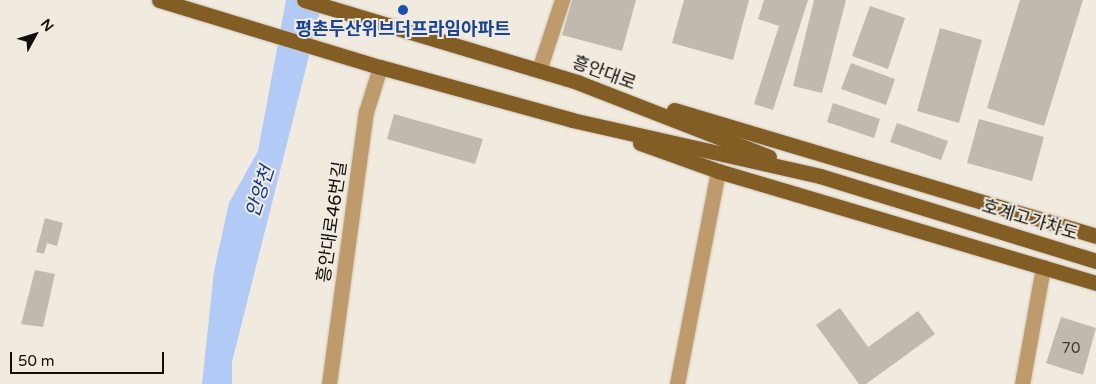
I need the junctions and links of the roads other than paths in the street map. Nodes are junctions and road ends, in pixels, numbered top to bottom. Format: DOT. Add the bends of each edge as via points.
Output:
graph roads {
  1 [pos="159,0"];
  2 [pos="304,0"];
  3 [pos="562,0"];
  4 [pos="380,67"];
  5 [pos="539,70"];
  6 [pos="577,82"];
  7 [pos="572,120"];
  8 [pos="718,171"];
  9 [pos="820,176"];
  10 [pos="952,216"];
  11 [pos="1096,236"];
  12 [pos="1096,260"];
  13 [pos="1043,267"];
  14 [pos="1096,283"];
  15 [pos="329,384"];
  16 [pos="677,384"];
  17 [pos="1022,384"];
  1 -- 4 [label="main road, 흥안대로"];
  2 -- 5 [label="main road, 흥안대로"];
  3 -- 5 [label="street"];
  4 -- 7 [label="main road, 흥안대로"];
  4 -- 15 [label="street, 흥안대로46번길" via="366,112"];
  5 -- 6 [label="main road, 흥안대로"];
  6 -- 9 [label="main road, 흥안대로"];
  6 -- 11 [label="main road"];
  7 -- 8 [label="main road"];
  7 -- 9 [label="main road, 흥안대로"];
  8 -- 13 [label="main road"];
  8 -- 16 [label="street"];
  9 -- 10 [label="main road, 흥안대로"];
  10 -- 12 [label="main road, 호계고가차도"];
  13 -- 14 [label="main road"];
  13 -- 17 [label="street"];
}
